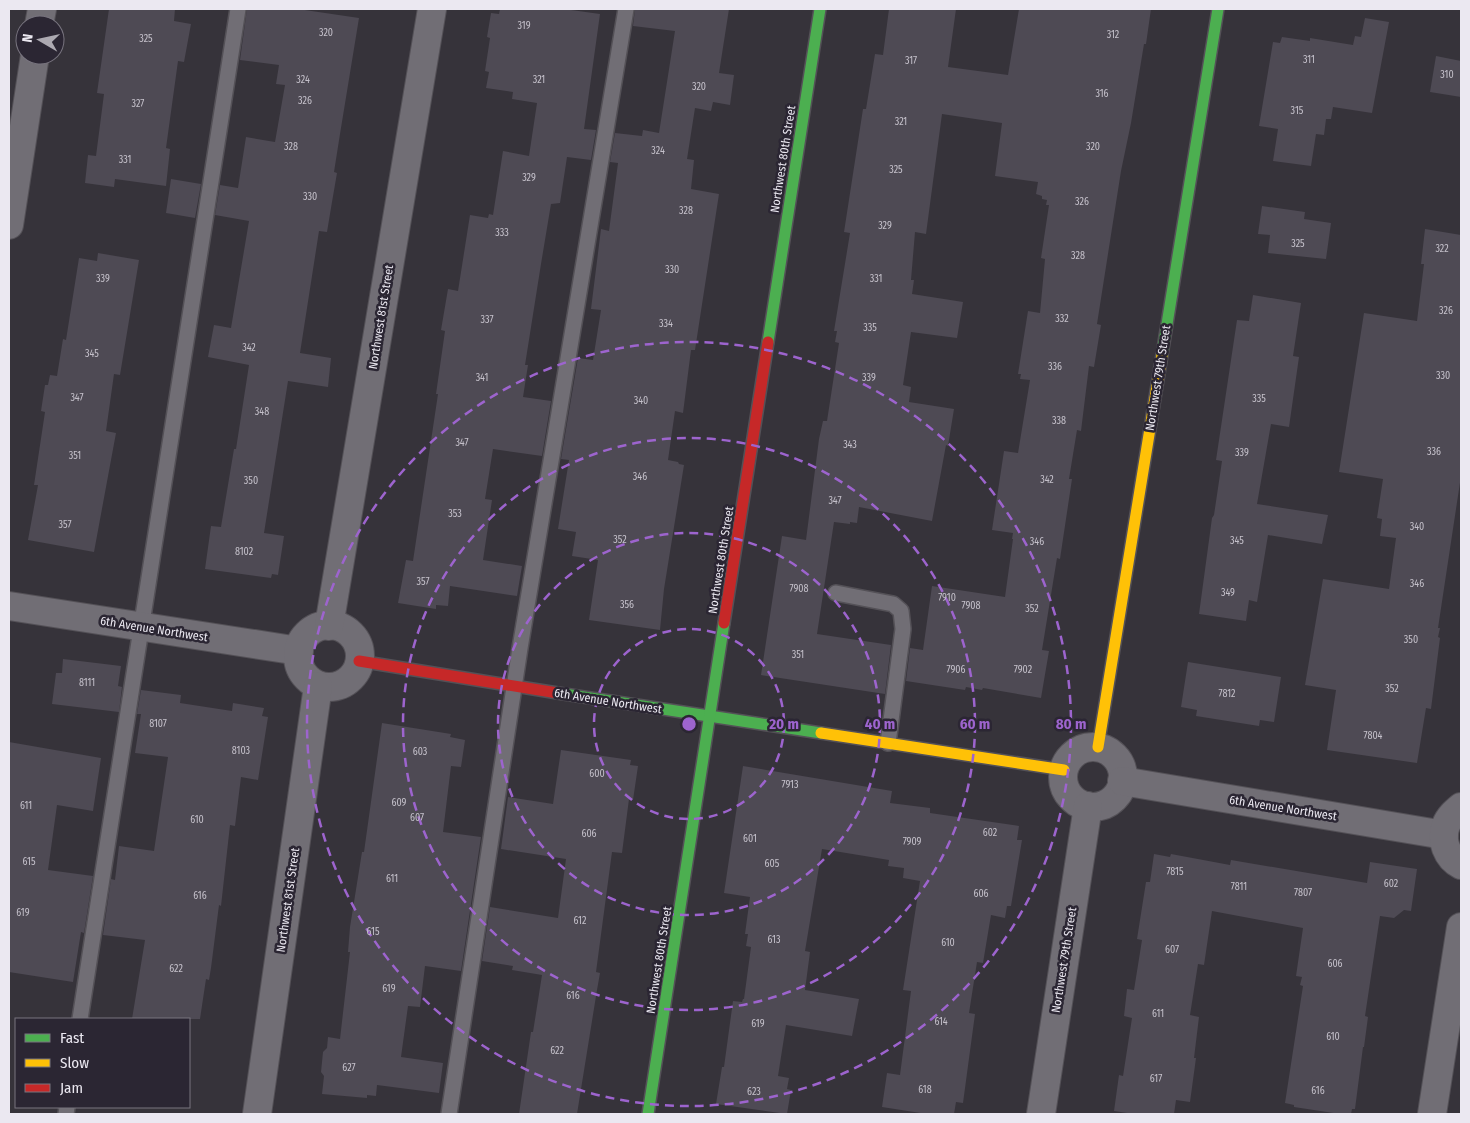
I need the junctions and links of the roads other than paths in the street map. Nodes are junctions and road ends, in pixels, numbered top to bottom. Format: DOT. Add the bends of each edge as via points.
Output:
graph roads {
  1 [pos="238,9"];
  2 [pos="432,9"];
  3 [pos="626,9"];
  4 [pos="820,9"];
  5 [pos="1218,9"];
  6 [pos="33,65"];
  7 [pos="9,225"];
  8 [pos="836,593"];
  9 [pos="9,606"];
  10 [pos="330,626"];
  11 [pos="141,627"];
  12 [pos="298,651"];
  13 [pos="359,661"];
  14 [pos="318,686"];
  15 [pos="514,686"];
  16 [pos="711,717"];
  17 [pos="888,743"];
  18 [pos="1098,747"];
  19 [pos="1064,770"];
  20 [pos="1122,781"];
  21 [pos="1088,806"];
  22 [pos="1461,807"];
  23 [pos="1444,835"];
  24 [pos="1461,865"];
  25 [pos="1461,927"];
  26 [pos="80,1018"];
  27 [pos="257,1114"];
  28 [pos="450,1114"];
  29 [pos="648,1114"];
  30 [pos="1041,1114"];
  31 [pos="1432,1114"];
  1 -- 11 [label="lane"];
  2 -- 10 [label="street, Northwest 81st Street"];
  3 -- 15 [label="lane"];
  4 -- 16 [label="street, Northwest 80th Street"];
  5 -- 18 [label="street, Northwest 79th Street"];
  6 -- 7 [label="street"];
  8 -- 17 [label="lane" via="893,604 901,611 903,628"];
  9 -- 11 [label="street, 6th Avenue Northwest"];
  10 -- 12 [label="street" via="315,628 300,643"];
  10 -- 13 [label="street" via="346,630 354,638"];
  11 -- 12 [label="street, 6th Avenue Northwest"];
  11 -- 26 [label="lane"];
  12 -- 14 [label="street" via="302,671"];
  13 -- 14 [label="street" via="346,682 328,688"];
  13 -- 15 [label="street, 6th Avenue Northwest"];
  14 -- 27 [label="street, Northwest 81st Street"];
  15 -- 16 [label="street, 6th Avenue Northwest"];
  15 -- 28 [label="lane"];
  16 -- 17 [label="street, 6th Avenue Northwest"];
  16 -- 29 [label="street, Northwest 80th Street"];
  17 -- 19 [label="street, 6th Avenue Northwest"];
  18 -- 19 [label="street" via="1079,750"];
  18 -- 20 [label="street" via="1116,758 1121,766"];
  19 -- 21 [label="street" via="1068,795"];
  20 -- 21 [label="street" via="1118,793 1111,800 1103,805"];
  20 -- 23 [label="street, 6th Avenue Northwest"];
  21 -- 30 [label="street, Northwest 79th Street"];
  22 -- 23 [label="street" via="1452,814"];
  23 -- 24 [label="street" via="1450,857"];
  25 -- 31 [label="street"];
}
